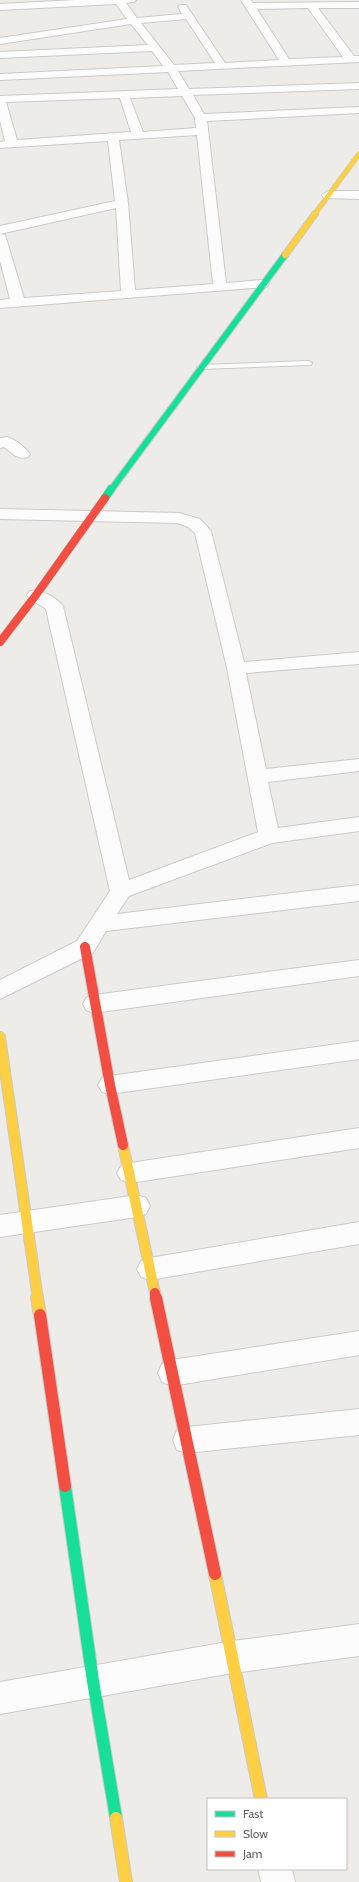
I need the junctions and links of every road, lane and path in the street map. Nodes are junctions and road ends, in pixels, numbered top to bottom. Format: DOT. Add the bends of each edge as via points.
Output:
graph roads {
  1 [pos="118,0"];
  2 [pos="131,0"];
  3 [pos="248,3"];
  4 [pos="359,5"];
  5 [pos="311,6"];
  6 [pos="0,7"];
  7 [pos="183,7"];
  8 [pos="189,16"];
  9 [pos="133,21"];
  10 [pos="4,37"];
  11 [pos="155,48"];
  12 [pos="0,55"];
  13 [pos="355,59"];
  14 [pos="286,63"];
  15 [pos="223,67"];
  16 [pos="172,70"];
  17 [pos="0,78"];
  18 [pos="359,86"];
  19 [pos="187,93"];
  20 [pos="124,95"];
  21 [pos="0,99"];
  22 [pos="359,110"];
  23 [pos="201,118"];
  24 [pos="203,131"];
  25 [pos="138,136"];
  26 [pos="113,137"];
  27 [pos="12,144"];
  28 [pos="0,145"];
  29 [pos="359,154"];
  30 [pos="359,195"];
  31 [pos="328,196"];
  32 [pos="122,203"];
  33 [pos="0,230"];
  34 [pos="0,238"];
  35 [pos="262,284"];
  36 [pos="220,286"];
  37 [pos="128,293"];
  38 [pos="18,302"];
  39 [pos="0,304"];
  40 [pos="308,363"];
  41 [pos="201,367"];
  42 [pos="0,443"];
  43 [pos="22,454"];
  44 [pos="0,514"];
  45 [pos="92,516"];
  46 [pos="36,595"];
  47 [pos="0,642"];
  48 [pos="359,658"];
  49 [pos="236,668"];
  50 [pos="359,765"];
  51 [pos="257,777"];
  52 [pos="359,824"];
  53 [pos="269,836"];
  54 [pos="121,891"];
  55 [pos="359,893"];
  56 [pos="101,924"];
  57 [pos="85,948"];
  58 [pos="359,968"];
  59 [pos="0,990"];
  60 [pos="94,1004"];
  61 [pos="0,1037"];
  62 [pos="359,1050"];
  63 [pos="110,1085"];
  64 [pos="359,1138"];
  65 [pos="130,1173"];
  66 [pos="138,1206"];
  67 [pos="28,1222"];
  68 [pos="0,1226"];
  69 [pos="359,1233"];
  70 [pos="150,1269"];
  71 [pos="359,1343"];
  72 [pos="172,1373"];
  73 [pos="359,1422"];
  74 [pos="188,1440"];
  75 [pos="359,1640"];
  76 [pos="233,1657"];
  77 [pos="93,1681"];
  78 [pos="0,1698"];
  79 [pos="261,1798"];
  80 [pos="275,1870"];
  81 [pos="126,1882"];
  82 [pos="278,1882"];
  1 -- 2 [label="street"];
  1 -- 6 [label="street"];
  1 -- 9 [label="street"];
  3 -- 5 [label="street"];
  3 -- 14 [label="street"];
  4 -- 5 [label="street"];
  5 -- 13 [label="street"];
  7 -- 8 [label="street"];
  8 -- 9 [label="street"];
  8 -- 15 [label="street"];
  9 -- 10 [label="street"];
  9 -- 11 [label="street"];
  11 -- 12 [label="street"];
  11 -- 16 [label="street"];
  13 -- 14 [label="street"];
  14 -- 15 [label="street"];
  15 -- 16 [label="street"];
  16 -- 17 [label="street"];
  16 -- 19 [label="street"];
  18 -- 19 [label="street"];
  19 -- 20 [label="street"];
  19 -- 23 [label="street"];
  20 -- 21 [label="street"];
  20 -- 25 [label="street"];
  21 -- 27 [label="street"];
  22 -- 23 [label="street"];
  23 -- 24 [label="street"];
  24 -- 25 [label="street"];
  24 -- 36 [label="street"];
  25 -- 26 [label="street"];
  26 -- 27 [label="street"];
  26 -- 32 [label="street"];
  27 -- 28 [label="street"];
  29 -- 31 [label="main road"];
  30 -- 31 [label="street"];
  31 -- 35 [label="main road"];
  32 -- 33 [label="street"];
  32 -- 37 [label="street"];
  34 -- 38 [label="street"];
  35 -- 36 [label="street"];
  35 -- 41 [label="main road"];
  36 -- 37 [label="street"];
  37 -- 38 [label="street"];
  38 -- 39 [label="street"];
  40 -- 41 [label="lane"];
  41 -- 45 [label="main road"];
  42 -- 43 [label="street" via="7,442"];
  44 -- 45 [label="street"];
  45 -- 46 [label="main road"];
  45 -- 49 [label="street" via="179,518 194,523 203,531"];
  46 -- 47 [label="main road"];
  46 -- 54 [label="street" via="54,606"];
  48 -- 49 [label="street"];
  49 -- 51 [label="street"];
  50 -- 51 [label="street"];
  51 -- 53 [label="street"];
  52 -- 53 [label="street"];
  53 -- 54 [label="street"];
  54 -- 56 [label="street"];
  55 -- 56 [label="street"];
  56 -- 57 [label="street"];
  57 -- 59 [label="street"];
  57 -- 60 [label="main road"];
  58 -- 60 [label="street"];
  60 -- 63 [label="main road"];
  61 -- 67 [label="main road"];
  62 -- 63 [label="street"];
  63 -- 65 [label="main road"];
  64 -- 65 [label="street"];
  65 -- 66 [label="main road"];
  66 -- 67 [label="street"];
  66 -- 70 [label="main road"];
  67 -- 68 [label="street"];
  67 -- 77 [label="main road"];
  69 -- 70 [label="street"];
  70 -- 72 [label="main road"];
  71 -- 72 [label="street"];
  72 -- 74 [label="main road"];
  73 -- 74 [label="street"];
  74 -- 76 [label="main road"];
  75 -- 76 [label="street"];
  76 -- 77 [label="street"];
  76 -- 79 [label="main road"];
  77 -- 78 [label="street"];
  77 -- 81 [label="main road"];
  80 -- 82 [label="street"];
}
